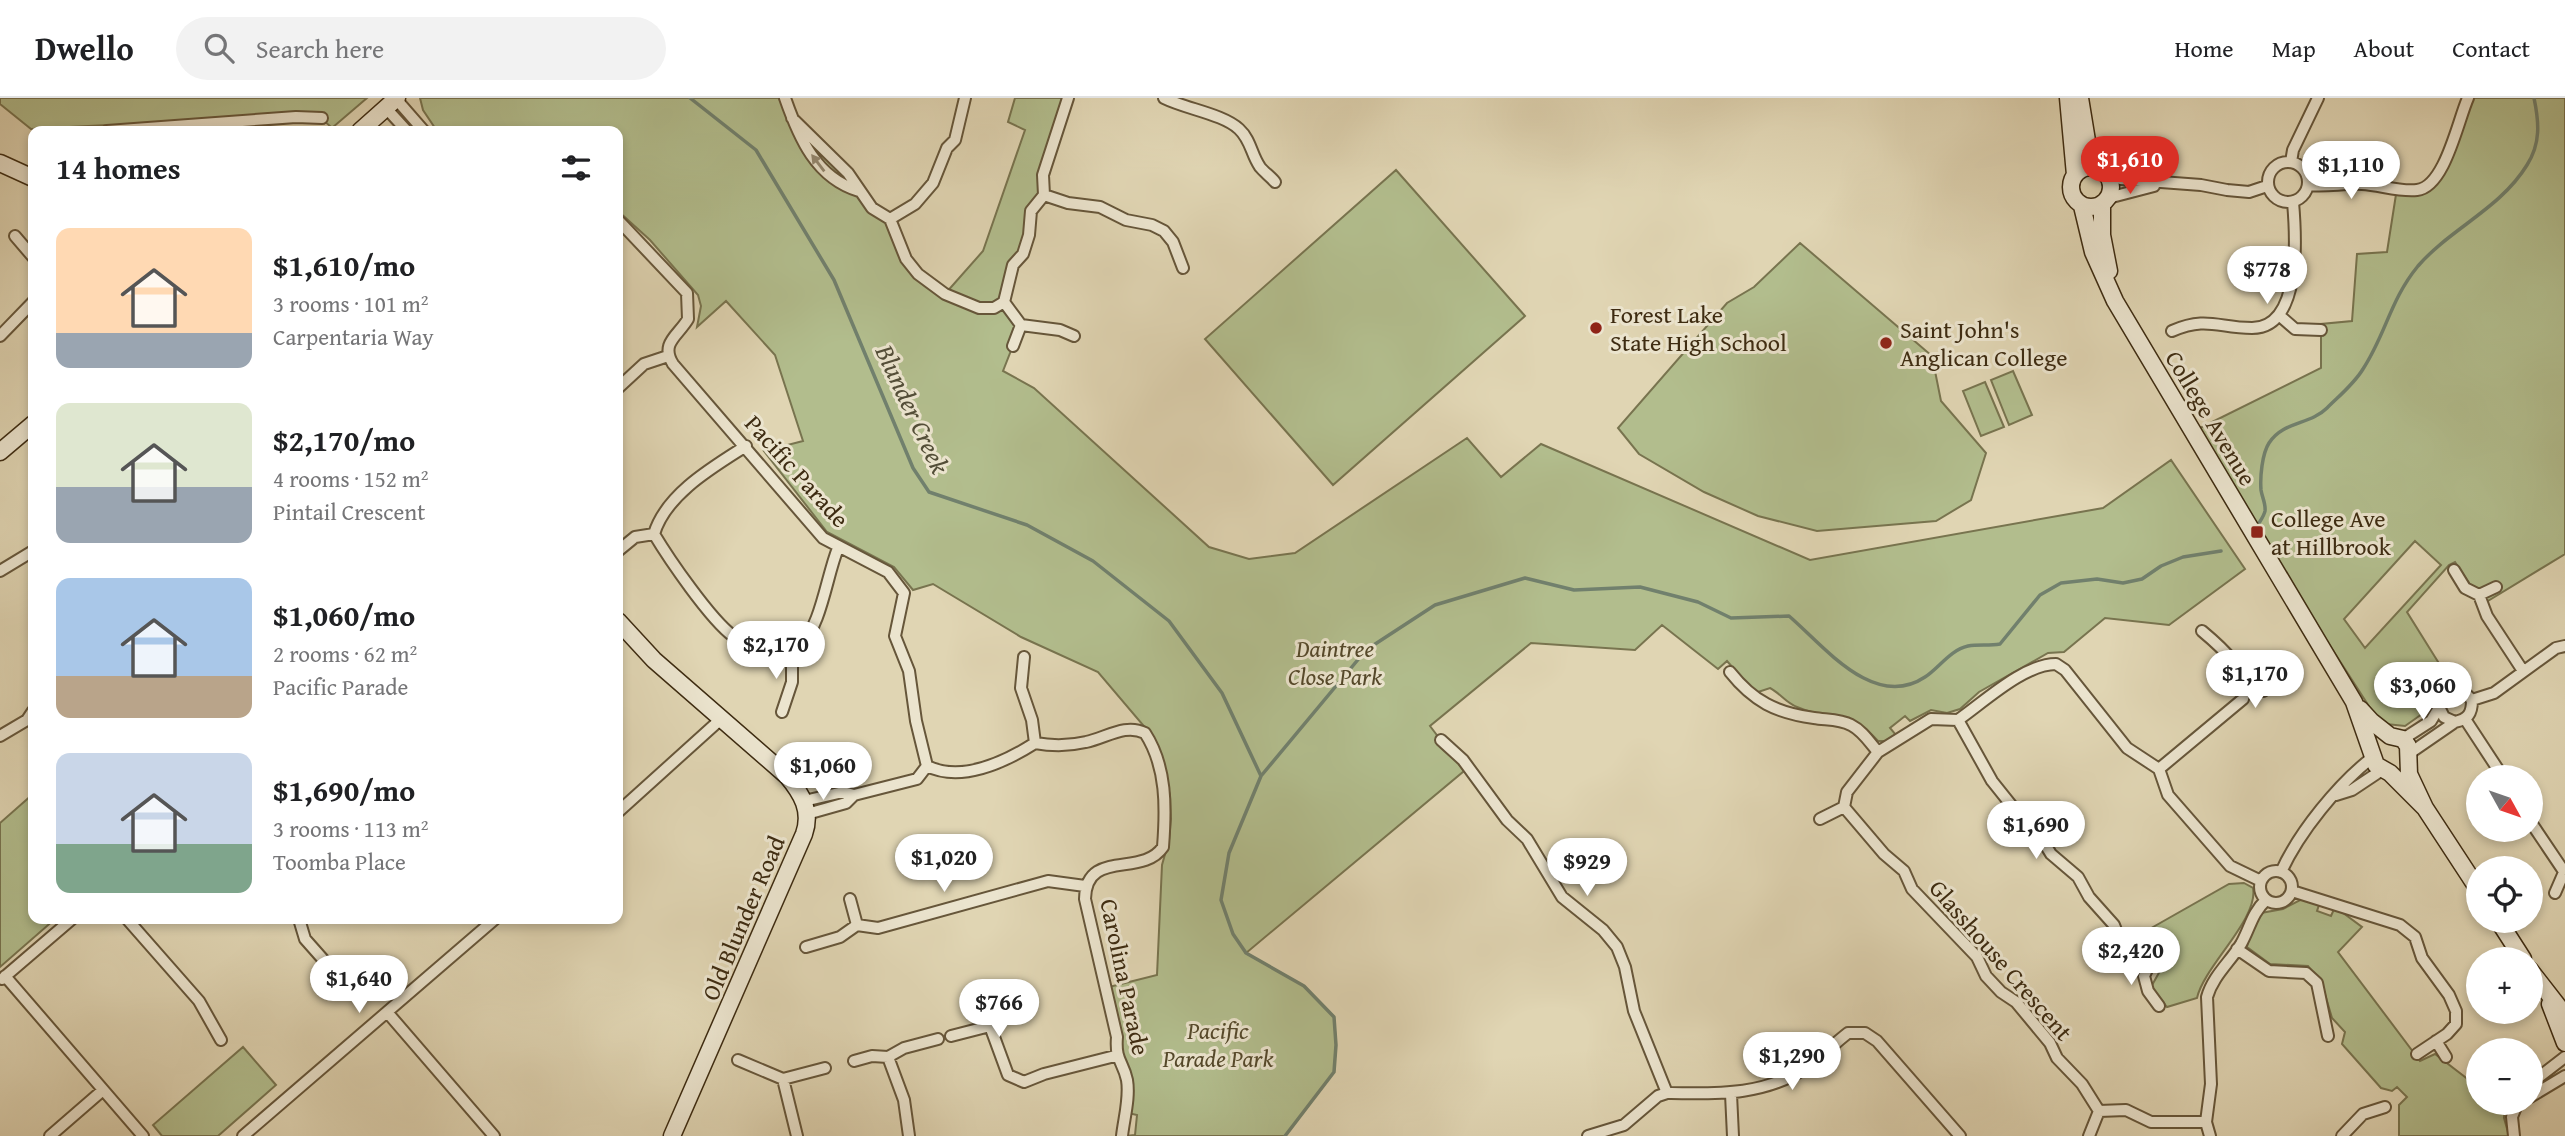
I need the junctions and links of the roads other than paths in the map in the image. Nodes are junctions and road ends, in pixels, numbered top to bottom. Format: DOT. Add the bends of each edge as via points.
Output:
graph roads {
  1 [pos="785,98"];
  2 [pos="965,98"];
  3 [pos="1068,98"];
  4 [pos="1164,98"];
  5 [pos="2068,98"];
  6 [pos="2080,98"];
  7 [pos="2318,98"];
  8 [pos="2468,98"];
  9 [pos="393,102"];
  10 [pos="321,118"];
  11 [pos="792,118"];
  12 [pos="174,126"];
  13 [pos="365,126"];
  14 [pos="405,126"];
  15 [pos="419,126"];
  16 [pos="2291,162"];
  17 [pos="0,163"];
  18 [pos="2101,170"];
  19 [pos="2075,175"];
  20 [pos="28,176"];
  21 [pos="1275,182"];
  22 [pos="2164,184"];
  23 [pos="2308,185"];
  24 [pos="2267,186"];
  25 [pos="859,191"];
  26 [pos="1044,195"];
  27 [pos="2105,201"];
  28 [pos="2294,202"];
  29 [pos="2082,206"];
  30 [pos="890,219"];
  31 [pos="623,225"];
  32 [pos="15,236"];
  33 [pos="28,251"];
  34 [pos="1183,268"];
  35 [pos="2115,301"];
  36 [pos="1004,302"];
  37 [pos="28,307"];
  38 [pos="2280,316"];
  39 [pos="1021,325"];
  40 [pos="2321,330"];
  41 [pos="2172,331"];
  42 [pos="0,336"];
  43 [pos="1074,336"];
  44 [pos="1013,346"];
  45 [pos="668,356"];
  46 [pos="623,383"];
  47 [pos="28,428"];
  48 [pos="746,446"];
  49 [pos="0,452"];
  50 [pos="654,534"];
  51 [pos="623,547"];
  52 [pos="838,548"];
  53 [pos="28,554"];
  54 [pos="2454,570"];
  55 [pos="0,571"];
  56 [pos="2496,587"];
  57 [pos="2479,595"];
  58 [pos="623,626"];
  59 [pos="2202,631"];
  60 [pos="2565,646"];
  61 [pos="792,653"];
  62 [pos="1024,657"];
  63 [pos="2523,671"];
  64 [pos="1730,672"];
  65 [pos="2274,684"];
  66 [pos="2246,690"];
  67 [pos="2472,700"];
  68 [pos="2354,702"];
  69 [pos="2440,709"];
  70 [pos="782,712"];
  71 [pos="721,719"];
  72 [pos="1958,720"];
  73 [pos="28,721"];
  74 [pos="2460,721"];
  75 [pos="0,736"];
  76 [pos="1441,740"];
  77 [pos="1035,743"];
  78 [pos="2403,747"];
  79 [pos="1878,752"];
  80 [pos="2380,763"];
  81 [pos="2494,765"];
  82 [pos="928,766"];
  83 [pos="2160,769"];
  84 [pos="623,807"];
  85 [pos="1844,807"];
  86 [pos="806,808"];
  87 [pos="2425,808"];
  88 [pos="1820,819"];
  89 [pos="2543,840"];
  90 [pos="2564,870"];
  91 [pos="2466,871"];
  92 [pos="2281,872"];
  93 [pos="2261,881"];
  94 [pos="1085,886"];
  95 [pos="2292,891"];
  96 [pos="2555,893"];
  97 [pos="850,899"];
  98 [pos="2266,900"];
  99 [pos="66,924"];
  100 [pos="131,924"];
  101 [pos="300,924"];
  102 [pos="489,924"];
  103 [pos="857,925"];
  104 [pos="806,947"];
  105 [pos="2237,949"];
  106 [pos="328,965"];
  107 [pos="3,979"];
  108 [pos="2543,989"];
  109 [pos="2545,992"];
  110 [pos="993,1000"];
  111 [pos="2159,1006"];
  112 [pos="387,1012"];
  113 [pos="2565,1015"];
  114 [pos="989,1026"];
  115 [pos="951,1036"];
  116 [pos="2328,1036"];
  117 [pos="221,1040"];
  118 [pos="938,1040"];
  119 [pos="2436,1041"];
  120 [pos="2565,1044"];
  121 [pos="2417,1054"];
  122 [pos="1115,1056"];
  123 [pos="888,1057"];
  124 [pos="2446,1057"];
  125 [pos="2565,1057"];
  126 [pos="738,1060"];
  127 [pos="855,1061"];
  128 [pos="825,1068"];
  129 [pos="2543,1074"];
  130 [pos="2565,1076"];
  131 [pos="783,1079"];
  132 [pos="2543,1089"];
  133 [pos="103,1090"];
  134 [pos="1667,1093"];
  135 [pos="1731,1094"];
  136 [pos="2385,1107"];
  137 [pos="2099,1111"];
  138 [pos="2513,1115"];
  139 [pos="2206,1122"];
  140 [pos="50,1136"];
  141 [pos="144,1136"];
  142 [pos="243,1136"];
  143 [pos="494,1136"];
  144 [pos="672,1136"];
  145 [pos="797,1136"];
  146 [pos="909,1136"];
  147 [pos="1122,1136"];
  148 [pos="1588,1136"];
  149 [pos="1733,1136"];
  150 [pos="1960,1136"];
  151 [pos="2089,1136"];
  152 [pos="2210,1136"];
  153 [pos="2342,1136"];
  154 [pos="2514,1136"];
  1 -- 11 [label="street"];
  2 -- 30 [label="street" via="955,140 933,183 915,204"];
  3 -- 26 [label="street" via="1043,175"];
  4 -- 21 [label="street" via="1237,127"];
  5 -- 19 [label="street, College Avenue"];
  6 -- 18 [label="street, College Avenue" via="2089,153"];
  7 -- 16 [label="street"];
  8 -- 23 [label="street" via="2431,183 2418,190"];
  9 -- 13 [label="street"];
  9 -- 14 [label="street"];
  9 -- 15 [label="street"];
  10 -- 12 [label="street"];
  11 -- 25 [label="street" via="831,155"];
  25 -- 11 [label="street, one-way" via="832,180 803,142"];
  16 -- 23 [label="street" via="2306,172"];
  16 -- 24 [label="street" via="2274,167"];
  17 -- 20 [label="street"];
  18 -- 19 [label="street" via="2085,168"];
  18 -- 22 [label="street" via="2121,179"];
  18 -- 27 [label="street, College Avenue" via="2111,186"];
  19 -- 29 [label="street, College Avenue" via="2071,194"];
  22 -- 24 [label="street" via="2249,192"];
  22 -- 27 [label="street"];
  23 -- 28 [label="street"];
  24 -- 28 [label="street" via="2279,201"];
  25 -- 30 [label="street" via="872,208"];
  26 -- 34 [label="street" via="1100,207 1164,231"];
  26 -- 36 [label="street" via="1031,211 1029,235 1023,254 1013,265"];
  27 -- 29 [label="street"];
  27 -- 35 [label="street, College Avenue" via="2102,235"];
  28 -- 38 [label="street" via="2292,279"];
  29 -- 35 [label="street, College Avenue" via="2093,252"];
  30 -- 36 [label="street" via="906,259 945,294 979,308 994,308"];
  31 -- 45 [label="street" via="687,293 688,319 671,339"];
  32 -- 33 [label="street"];
  35 -- 68 [label="street, College Avenue"];
  36 -- 39 [label="street"];
  37 -- 42 [label="street"];
  38 -- 40 [label="street" via="2295,329"];
  38 -- 41 [label="street" via="2252,328 2192,322"];
  39 -- 43 [label="street"];
  39 -- 44 [label="street"];
  45 -- 46 [label="street" via="644,364"];
  45 -- 48 [label="street, Pacific Parade"];
  47 -- 49 [label="street"];
  48 -- 50 [label="street" via="708,470 665,511"];
  48 -- 52 [label="street, Pacific Parade" via="823,538"];
  50 -- 51 [label="street" via="635,537"];
  50 -- 61 [label="street" via="730,634"];
  52 -- 61 [label="street" via="811,631"];
  52 -- 82 [label="street, Pacific Parade" via="888,572 904,593 895,636 909,671"];
  53 -- 55 [label="street"];
  54 -- 57 [label="street" via="2465,588"];
  56 -- 57 [label="street"];
  57 -- 63 [label="street" via="2487,616"];
  58 -- 71 [label="street"];
  59 -- 66 [label="street" via="2221,646 2245,681"];
  60 -- 63 [label="street"];
  61 -- 70 [label="street" via="792,682"];
  62 -- 77 [label="street" via="1021,688"];
  63 -- 67 [label="street" via="2494,692"];
  64 -- 79 [label="street" via="1749,696 1810,718 1850,724"];
  65 -- 66 [label="street" via="2263,691"];
  66 -- 83 [label="street" via="2243,699"];
  67 -- 69 [label="street" via="2463,691 2449,691"];
  67 -- 74 [label="street" via="2472,711"];
  68 -- 78 [label="street, College Avenue"];
  68 -- 80 [label="street, College Avenue"];
  69 -- 74 [label="street" via="2444,717"];
  69 -- 78 [label="street"];
  71 -- 84 [label="street"];
  71 -- 86 [label="street" via="787,776"];
  72 -- 79 [label="street" via="1931,719"];
  72 -- 83 [label="street" via="2039,666 2056,664 2127,748"];
  72 -- 111 [label="street" via="1992,780 2035,828 2051,854 2078,877 2114,925 2124,950 2150,963 2144,976"];
  73 -- 75 [label="street"];
  74 -- 78 [label="street"];
  74 -- 81 [label="street"];
  76 -- 134 [label="street" via="1527,839 1562,897 1604,930 1617,947 1634,1010"];
  77 -- 82 [label="street" via="1013,757 954,774"];
  77 -- 94 [label="street, Carolina Parade" via="1085,743 1126,729 1144,733 1150,742 1166,806 1163,847 1148,861 1099,870"];
  78 -- 80 [label="street" via="2399,771"];
  78 -- 80 [label="street" via="2380,740"];
  78 -- 87 [label="street, College Avenue" via="2409,774"];
  79 -- 85 [label="street" via="1847,792"];
  80 -- 87 [label="street, College Avenue"];
  80 -- 92 [label="street" via="2352,790 2336,795"];
  82 -- 86 [label="street" via="918,779 854,795 846,803"];
  83 -- 93 [label="street" via="2168,795 2187,819 2230,866"];
  85 -- 88 [label="street"];
  85 -- 137 [label="street, Glasshouse Crescent" via="1905,871 1912,889 1977,957 1986,976 2016,1002"];
  86 -- 144 [label="street, Old Blunder Road" via="803,834"];
  87 -- 91 [label="street, College Avenue"];
  89 -- 90 [label="street"];
  90 -- 96 [label="street"];
  92 -- 93 [label="street" via="2268,873"];
  92 -- 95 [label="street" via="2290,879"];
  93 -- 98 [label="street" via="2260,891"];
  94 -- 103 [label="street" via="1048,881 878,928"];
  94 -- 122 [label="street, Carolina Parade" via="1116,1037"];
  95 -- 98 [label="street" via="2281,902"];
  95 -- 119 [label="street" via="2408,929 2456,1011 2456,1024"];
  97 -- 103 [label="street"];
  98 -- 105 [label="street" via="2255,911"];
  99 -- 107 [label="street"];
  100 -- 117 [label="street" via="199,1001"];
  101 -- 106 [label="street" via="305,939"];
  102 -- 112 [label="street"];
  103 -- 104 [label="street" via="840,937"];
  105 -- 116 [label="street" via="2269,971 2306,974 2316,983"];
  105 -- 139 [label="street" via="2210,984 2207,996 2211,1084"];
  107 -- 133 [label="street"];
  108 -- 109 [label="street"];
  109 -- 113 [label="street"];
  109 -- 120 [label="street"];
  110 -- 114 [label="street" via="995,1012"];
  112 -- 142 [label="street"];
  112 -- 143 [label="street"];
  114 -- 115 [label="street"];
  114 -- 122 [label="street" via="1008,1075 1015,1080 1024,1082"];
  118 -- 123 [label="street"];
  119 -- 121 [label="street"];
  119 -- 124 [label="street"];
  122 -- 147 [label="street, Carolina Parade" via="1128,1091"];
  123 -- 127 [label="street"];
  123 -- 146 [label="street" via="904,1100"];
  125 -- 129 [label="street"];
  126 -- 131 [label="street"];
  128 -- 131 [label="street"];
  130 -- 132 [label="street"];
  131 -- 145 [label="street"];
  133 -- 140 [label="street"];
  133 -- 141 [label="street"];
  134 -- 135 [label="street"];
  134 -- 148 [label="street" via="1624,1125"];
  135 -- 149 [label="street"];
  135 -- 150 [label="street" via="1783,1079 1810,1065 1848,1033 1865,1033"];
  136 -- 153 [label="street" via="2364,1114"];
  137 -- 139 [label="street" via="2126,1111 2151,1122"];
  137 -- 151 [label="street"];
  138 -- 154 [label="street"];
  139 -- 152 [label="street"];
}
